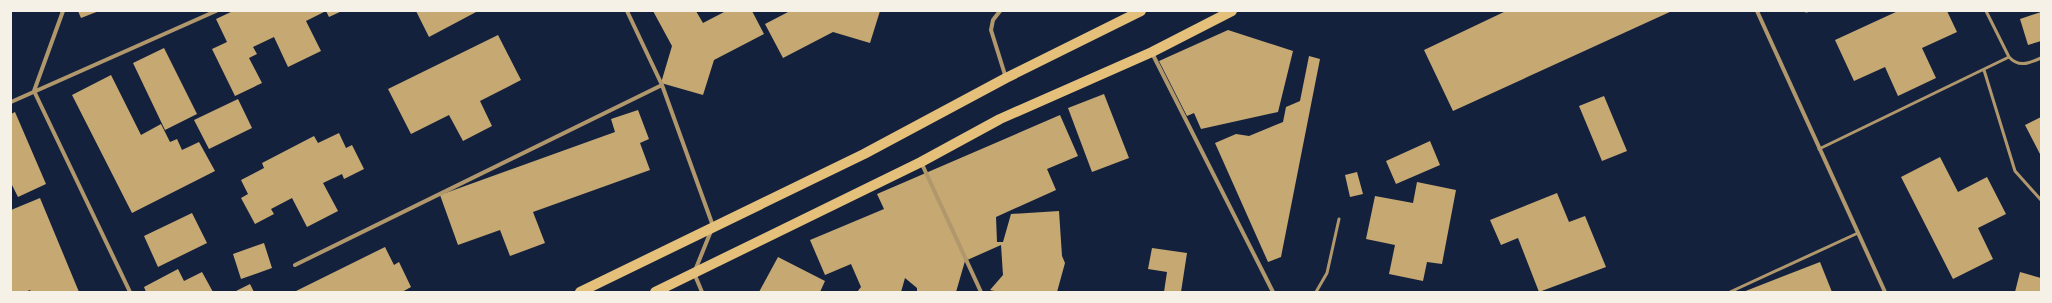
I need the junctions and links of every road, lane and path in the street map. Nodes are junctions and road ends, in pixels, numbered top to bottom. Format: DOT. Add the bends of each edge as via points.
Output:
graph roads {
  1 [pos="63,11"];
  2 [pos="216,11"];
  3 [pos="627,11"];
  4 [pos="1000,11"];
  5 [pos="1141,11"];
  6 [pos="1232,11"];
  7 [pos="1757,11"];
  8 [pos="1986,11"];
  9 [pos="1152,52"];
  10 [pos="2009,57"];
  11 [pos="2041,58"];
  12 [pos="1984,70"];
  13 [pos="1006,78"];
  14 [pos="662,85"];
  15 [pos="34,91"];
  16 [pos="11,102"];
  17 [pos="1819,149"];
  18 [pos="921,162"];
  19 [pos="2041,200"];
  20 [pos="1339,219"];
  21 [pos="712,226"];
  22 [pos="1858,233"];
  23 [pos="295,265"];
  24 [pos="694,273"];
  25 [pos="130,292"];
  26 [pos="580,292"];
  27 [pos="655,292"];
  28 [pos="702,292"];
  29 [pos="981,292"];
  30 [pos="1273,292"];
  31 [pos="1316,292"];
  32 [pos="1730,292"];
  33 [pos="1885,292"];
  1 -- 15 [label="street"];
  2 -- 15 [label="street"];
  3 -- 14 [label="street"];
  4 -- 13 [label="street" via="993,20 991,30"];
  5 -- 13 [label="main road"];
  6 -- 9 [label="main road"];
  7 -- 17 [label="street"];
  8 -- 10 [label="lane"];
  9 -- 18 [label="main road" via="1000,119"];
  9 -- 30 [label="street"];
  10 -- 11 [label="lane" via="2014,63 2021,64"];
  10 -- 12 [label="lane"];
  12 -- 17 [label="lane"];
  12 -- 19 [label="lane" via="2015,171"];
  13 -- 21 [label="main road" via="864,154"];
  14 -- 21 [label="street"];
  14 -- 23 [label="street"];
  15 -- 16 [label="street"];
  15 -- 25 [label="street"];
  17 -- 22 [label="street"];
  18 -- 24 [label="main road"];
  18 -- 29 [label="street"];
  20 -- 31 [label="lane" via="1327,273"];
  21 -- 24 [label="street"];
  21 -- 26 [label="main road"];
  22 -- 32 [label="lane"];
  22 -- 33 [label="street"];
  24 -- 27 [label="main road"];
  24 -- 28 [label="street"];
}
